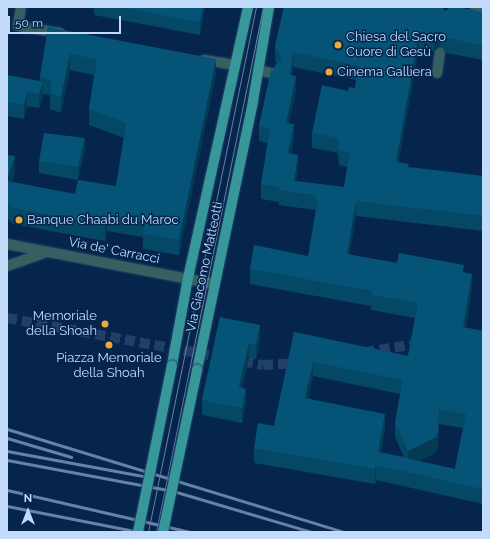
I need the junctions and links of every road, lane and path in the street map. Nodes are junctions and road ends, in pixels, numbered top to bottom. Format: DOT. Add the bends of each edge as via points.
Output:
graph roads {
  1 [pos="21,7"];
  2 [pos="248,7"];
  3 [pos="269,7"];
  4 [pos="475,7"];
  5 [pos="483,9"];
  6 [pos="68,35"];
  7 [pos="440,52"];
  8 [pos="192,58"];
  9 [pos="235,65"];
  10 [pos="258,70"];
  11 [pos="276,74"];
  12 [pos="437,74"];
  13 [pos="7,244"];
  14 [pos="47,251"];
  15 [pos="7,266"];
  16 [pos="188,278"];
  17 [pos="215,284"];
  18 [pos="138,532"];
  19 [pos="163,532"];
  1 -- 6 [label="street" via="18,26"];
  2 -- 9 [label="main road, Via Giacomo Matteotti"];
  3 -- 10 [label="main road, Via Giacomo Matteotti"];
  4 -- 5 [label="street"];
  7 -- 12 [label="street"];
  8 -- 9 [label="street"];
  9 -- 16 [label="main road, Via Giacomo Matteotti"];
  10 -- 11 [label="street"];
  10 -- 17 [label="main road, Via Giacomo Matteotti"];
  13 -- 14 [label="street, Via de' Carracci"];
  14 -- 15 [label="street"];
  14 -- 16 [label="street, Via de' Carracci"];
  16 -- 17 [label="street, Via de' Carracci"];
  16 -- 18 [label="main road, Via Giacomo Matteotti, bridge"];
  17 -- 19 [label="main road, Via Giacomo Matteotti, bridge"];
}
